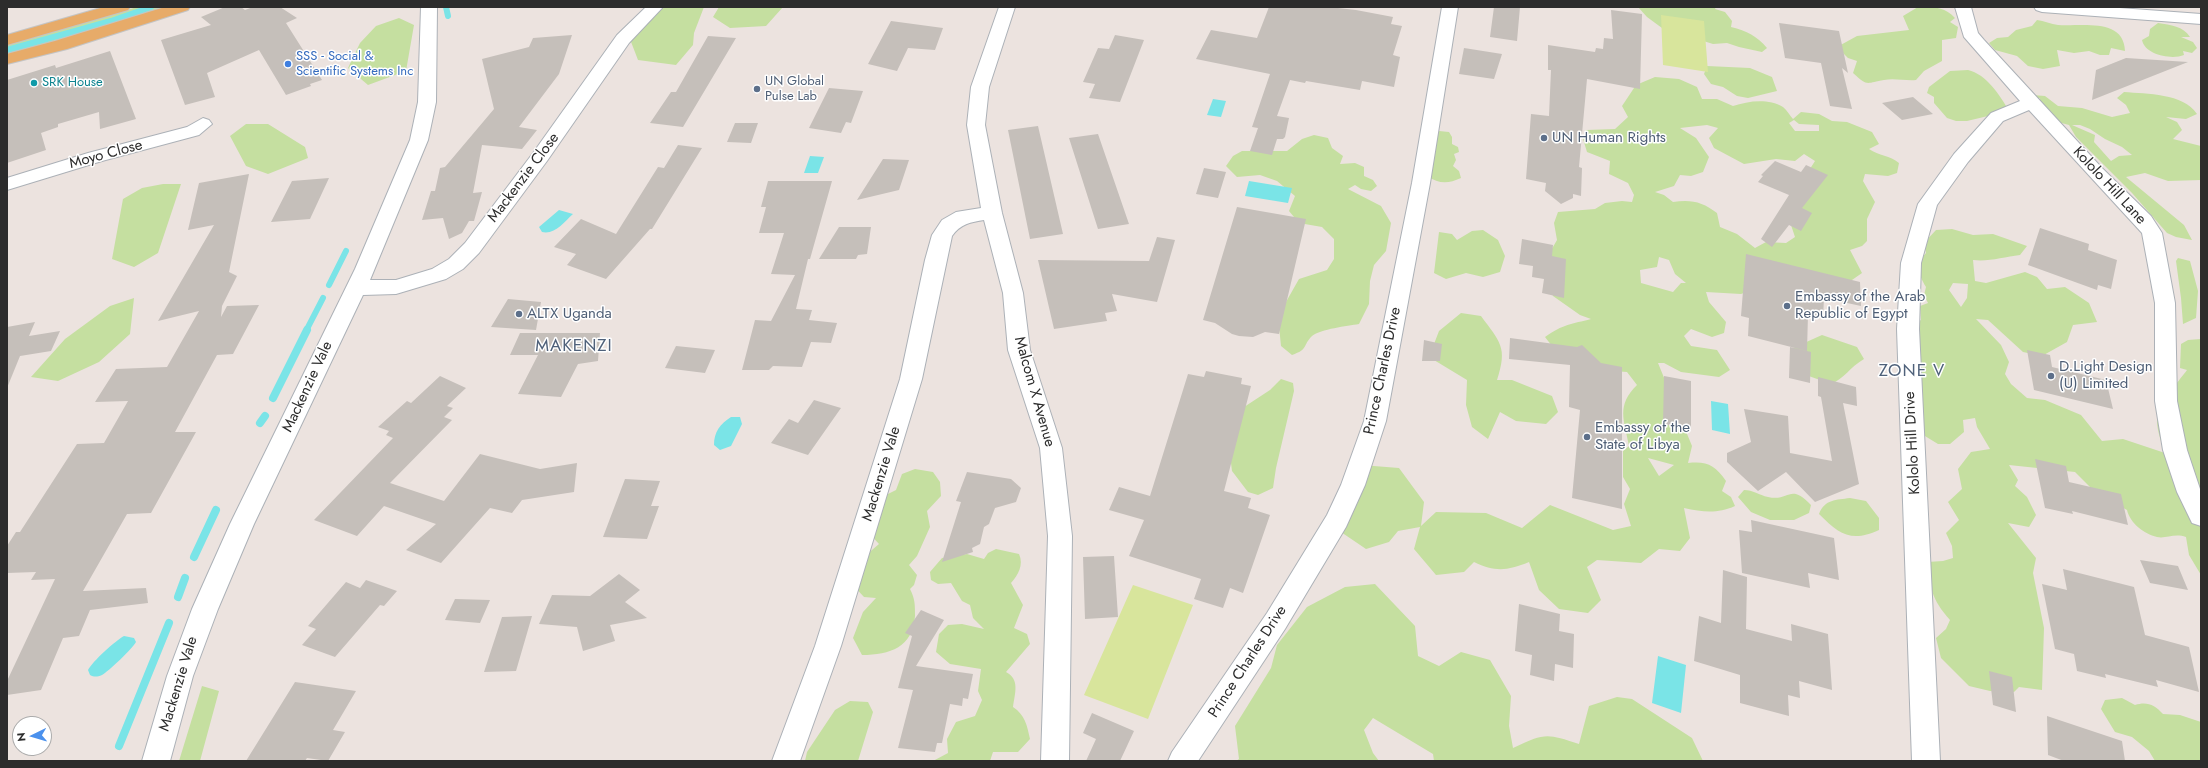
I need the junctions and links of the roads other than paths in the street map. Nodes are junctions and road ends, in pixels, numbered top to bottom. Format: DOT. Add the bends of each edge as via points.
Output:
graph roads {
  1 [pos="182,7"];
  2 [pos="429,7"];
  3 [pos="655,7"];
  4 [pos="1007,7"];
  5 [pos="1450,7"];
  6 [pos="1963,7"];
  7 [pos="2042,7"];
  8 [pos="112,8"];
  9 [pos="2201,19"];
  10 [pos="7,40"];
  11 [pos="7,59"];
  12 [pos="2031,103"];
  13 [pos="204,124"];
  14 [pos="7,184"];
  15 [pos="992,213"];
  16 [pos="355,288"];
  17 [pos="2201,516"];
  18 [pos="156,761"];
  19 [pos="786,761"];
  20 [pos="1055,761"];
  21 [pos="1182,761"];
  22 [pos="1926,761"];
  1 -- 11 [label="main road"];
  2 -- 16 [label="street, Mackenzie Vale" via="427,102 419,140"];
  3 -- 16 [label="street, Mackenzie Close" via="623,40 540,158 472,248 456,264 439,274 403,285"];
  4 -- 15 [label="street, Malcom X Avenue" via="980,87 976,125"];
  5 -- 21 [label="street, Prince Charles Drive" via="1421,184 1375,421 1353,485 1337,520 1276,621"];
  6 -- 12 [label="street, Kololo Hill Lane" via="1970,33"];
  7 -- 9 [label="street"];
  8 -- 10 [label="main road"];
  12 -- 17 [label="street, Kololo Hill Lane" via="2144,221 2152,233 2165,303 2166,401 2175,450 2189,492"];
  12 -- 22 [label="street, Kololo Hill Drive" via="1997,117 1961,158 1928,204 1911,263 1908,337"];
  13 -- 14 [label="street, Moyo Close" via="193,131"];
  15 -- 19 [label="street, Mackenzie Vale" via="963,217 949,225 942,235 911,379 828,646"];
  15 -- 20 [label="street, Malcom X Avenue" via="1013,293 1019,350 1051,448 1060,536"];
  16 -- 18 [label="street, Mackenzie Vale" via="204,608 180,676"];
}
